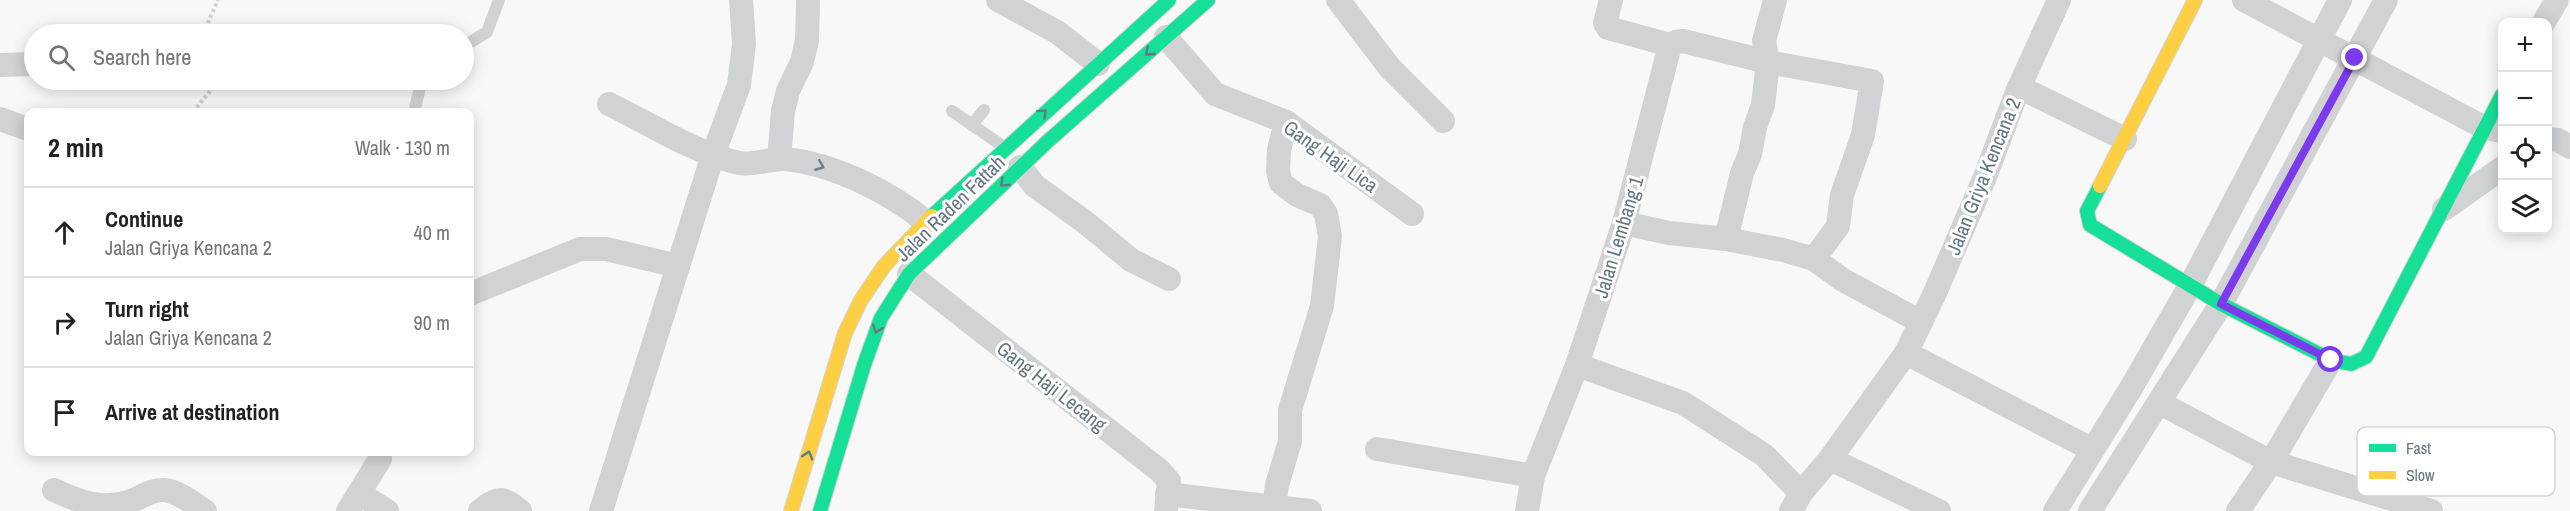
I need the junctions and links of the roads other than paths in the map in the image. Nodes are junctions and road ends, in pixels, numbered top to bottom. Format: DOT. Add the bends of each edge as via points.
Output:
graph roads {
  1 [pos="499,0"];
  2 [pos="741,0"];
  3 [pos="808,0"];
  4 [pos="998,0"];
  5 [pos="1169,0"];
  6 [pos="1208,0"];
  7 [pos="1338,0"];
  8 [pos="1611,0"];
  9 [pos="1775,0"];
  10 [pos="2059,0"];
  11 [pos="2195,0"];
  12 [pos="2244,0"];
  13 [pos="2340,0"];
  14 [pos="2385,0"];
  15 [pos="2557,0"];
  16 [pos="2546,18"];
  17 [pos="1166,37"];
  18 [pos="2319,38"];
  19 [pos="474,40"];
  20 [pos="1667,47"];
  21 [pos="2355,58"];
  22 [pos="1768,62"];
  23 [pos="24,64"];
  24 [pos="1098,64"];
  25 [pos="0,65"];
  26 [pos="2019,87"];
  27 [pos="420,90"];
  28 [pos="609,104"];
  29 [pos="415,108"];
  30 [pos="984,110"];
  31 [pos="952,111"];
  32 [pos="2498,112"];
  33 [pos="0,119"];
  34 [pos="1443,121"];
  35 [pos="1286,122"];
  36 [pos="972,125"];
  37 [pos="24,128"];
  38 [pos="2494,130"];
  39 [pos="2125,139"];
  40 [pos="1005,148"];
  41 [pos="725,158"];
  42 [pos="779,159"];
  43 [pos="1020,167"];
  44 [pos="2498,171"];
  45 [pos="2442,211"];
  46 [pos="1412,214"];
  47 [pos="926,222"];
  48 [pos="1624,223"];
  49 [pos="1726,239"];
  50 [pos="1814,259"];
  51 [pos="678,266"];
  52 [pos="909,274"];
  53 [pos="1169,279"];
  54 [pos="2191,284"];
  55 [pos="474,292"];
  56 [pos="2221,304"];
  57 [pos="1921,322"];
  58 [pos="1906,352"];
  59 [pos="2331,360"];
  60 [pos="1577,364"];
  61 [pos="2160,403"];
  62 [pos="1377,449"];
  63 [pos="2091,449"];
  64 [pos="380,459"];
  65 [pos="1830,459"];
  66 [pos="2271,462"];
  67 [pos="1533,476"];
  68 [pos="2357,489"];
  69 [pos="54,490"];
  70 [pos="2380,496"];
  71 [pos="353,502"];
  72 [pos="1796,502"];
  73 [pos="1167,503"];
  74 [pos="1913,506"];
  75 [pos="1274,507"];
  76 [pos="2425,510"];
  77 [pos="205,511"];
  78 [pos="387,511"];
  79 [pos="480,511"];
  80 [pos="520,511"];
  81 [pos="601,511"];
  82 [pos="791,511"];
  83 [pos="820,511"];
  84 [pos="1310,511"];
  85 [pos="1527,511"];
  86 [pos="1939,511"];
  87 [pos="2055,511"];
  88 [pos="2090,511"];
  89 [pos="2238,511"];
  1 -- 19 [label="lane" via="487,32"];
  2 -- 41 [label="street" via="744,44"];
  3 -- 42 [label="street" via="807,40 783,111"];
  4 -- 24 [label="street" via="1057,32"];
  5 -- 24 [label="main road, Jalan Raden Fattah"];
  6 -- 17 [label="main road, Jalan Raden Fattah"];
  7 -- 34 [label="street" via="1390,68"];
  8 -- 20 [label="street" via="1605,23 1608,28"];
  9 -- 22 [label="street" via="1764,41"];
  10 -- 26 [label="street, Jalan Griya Kencana 2"];
  11 -- 39 [label="main road"];
  12 -- 18 [label="street"];
  13 -- 18 [label="street"];
  14 -- 21 [label="street"];
  15 -- 16 [label="street"];
  17 -- 35 [label="street, Gang Haji Lica" via="1215,94"];
  17 -- 43 [label="main road, Jalan Raden Fattah, one-way"];
  18 -- 21 [label="street"];
  18 -- 54 [label="street"];
  20 -- 22 [label="street" via="1683,41"];
  20 -- 48 [label="street, Jalan Lembang 1" via="1665,71"];
  21 -- 38 [label="street"];
  21 -- 56 [label="street"];
  22 -- 49 [label="street" via="1763,105"];
  22 -- 50 [label="street" via="1872,81 1863,135 1842,195 1838,226"];
  23 -- 25 [label="street"];
  40 -- 24 [label="main road, Jalan Raden Fattah, one-way"];
  26 -- 39 [label="street"];
  26 -- 57 [label="street, Jalan Griya Kencana 2" via="1985,177"];
  27 -- 29 [label="lane"];
  28 -- 41 [label="street"];
  30 -- 36 [label="lane"];
  31 -- 36 [label="lane"];
  32 -- 38 [label="main road"];
  33 -- 37 [label="street"];
  35 -- 46 [label="street, Gang Haji Lica"];
  35 -- 75 [label="street" via="1279,150 1281,183 1320,205 1330,236 1322,306 1290,410 1290,441"];
  36 -- 40 [label="lane"];
  38 -- 45 [label="main road"];
  39 -- 54 [label="main road" via="2087,211 2087,219 2090,225"];
  40 -- 47 [label="main road, Jalan Raden Fattah"];
  41 -- 42 [label="street"];
  41 -- 51 [label="street"];
  42 -- 47 [label="street, one-way" via="810,162 846,176 888,195"];
  43 -- 52 [label="main road, Jalan Raden Fattah, one-way"];
  43 -- 53 [label="street" via="1035,186 1131,260"];
  44 -- 45 [label="street"];
  45 -- 59 [label="main road" via="2366,357 2351,364"];
  82 -- 47 [label="main road, Jalan Raden Fattah, one-way" via="845,333 884,266"];
  48 -- 49 [label="street"];
  48 -- 60 [label="street, Jalan Lembang 1"];
  49 -- 50 [label="street"];
  50 -- 57 [label="street"];
  51 -- 55 [label="street" via="606,249 580,249"];
  51 -- 81 [label="street"];
  52 -- 73 [label="street, Gang Haji Lecang" via="1159,470 1169,481"];
  52 -- 83 [label="main road, Jalan Raden Fattah, one-way" via="881,318"];
  54 -- 56 [label="main road"];
  54 -- 63 [label="street" via="2132,388"];
  56 -- 59 [label="main road"];
  56 -- 61 [label="street"];
  57 -- 58 [label="street, Jalan Griya Kencana 2"];
  58 -- 63 [label="street"];
  58 -- 65 [label="street, Jalan Griya Kencana 2"];
  59 -- 66 [label="street"];
  60 -- 67 [label="street, Jalan Lembang 1"];
  60 -- 72 [label="street" via="1683,404 1764,455"];
  61 -- 66 [label="street"];
  61 -- 88 [label="street"];
  62 -- 67 [label="street"];
  63 -- 87 [label="street"];
  64 -- 71 [label="street"];
  65 -- 72 [label="street, Jalan Griya Kencana 2"];
  65 -- 74 [label="street"];
  66 -- 68 [label="street"];
  66 -- 89 [label="street"];
  67 -- 85 [label="street, Jalan Lembang 1"];
  69 -- 77 [label="street" via="100,507 126,504 165,490"];
  70 -- 76 [label="street"];
  71 -- 78 [label="street"];
  73 -- 75 [label="street"];
  74 -- 86 [label="street"];
  75 -- 84 [label="street"];
  79 -- 80 [label="street" via="500,499"];
}
